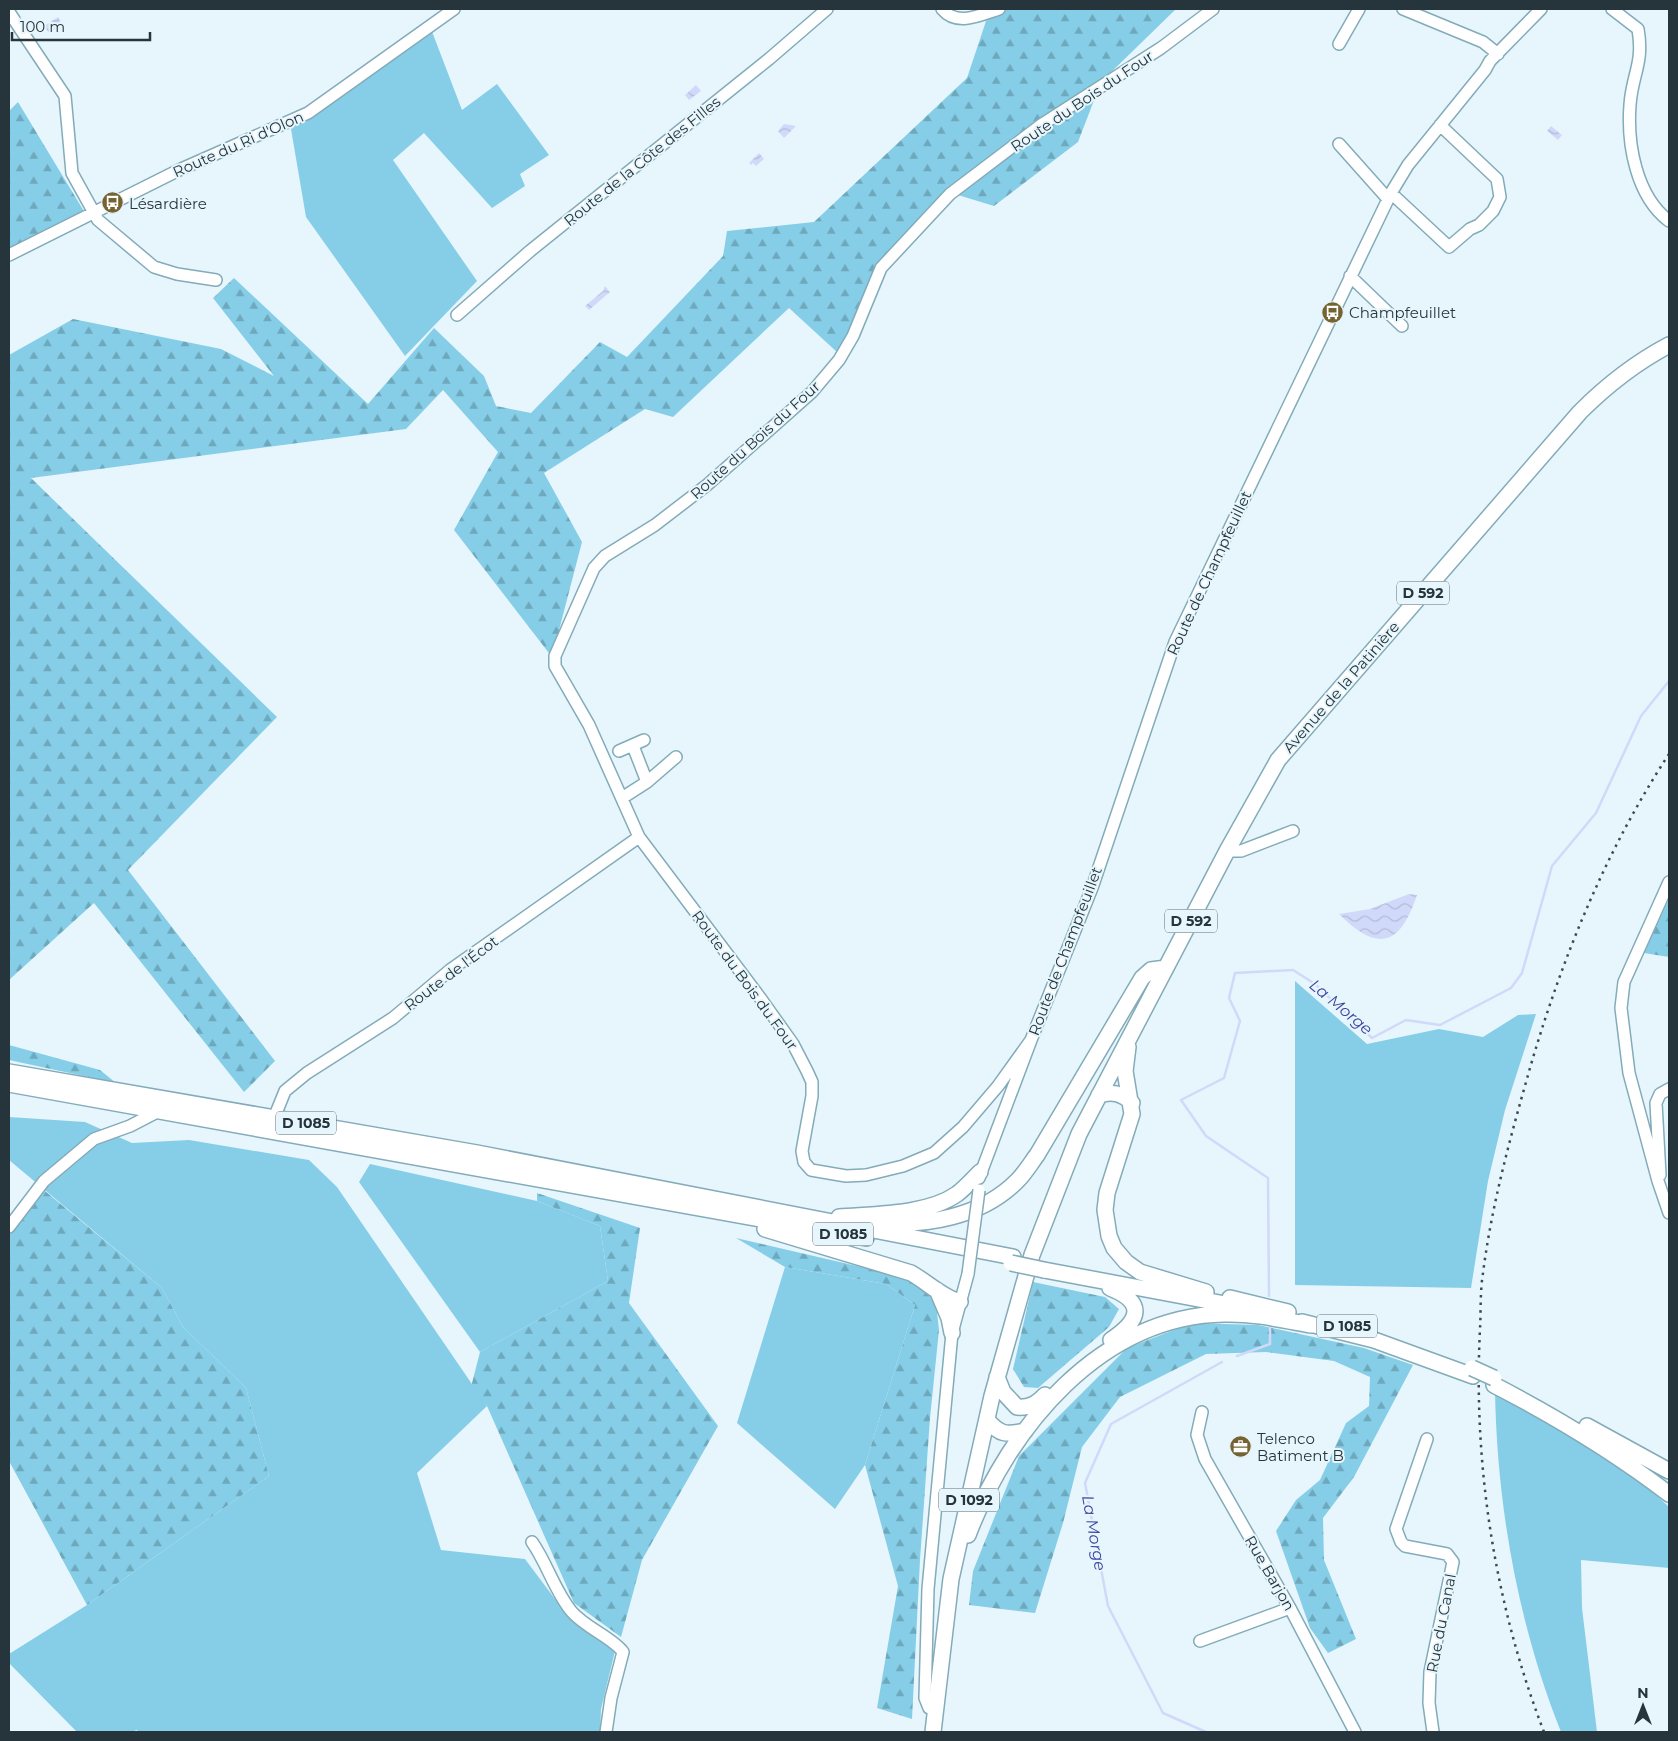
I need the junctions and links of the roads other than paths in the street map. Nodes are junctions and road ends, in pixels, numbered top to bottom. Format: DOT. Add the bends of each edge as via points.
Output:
graph roads {
  1 [pos="454,9"];
  2 [pos="827,9"];
  3 [pos="942,9"];
  4 [pos="999,9"];
  5 [pos="1213,9"];
  6 [pos="1359,9"];
  7 [pos="1403,9"];
  8 [pos="1541,9"];
  9 [pos="1612,9"];
  10 [pos="9,12"];
  11 [pos="1339,44"];
  12 [pos="1498,54"];
  13 [pos="1440,125"];
  14 [pos="1339,144"];
  15 [pos="1389,196"];
  16 [pos="95,213"];
  17 [pos="1669,221"];
  18 [pos="9,255"];
  19 [pos="1350,276"];
  20 [pos="216,280"];
  21 [pos="457,315"];
  22 [pos="1402,326"];
  23 [pos="1669,345"];
  24 [pos="644,740"];
  25 [pos="633,746"];
  26 [pos="619,751"];
  27 [pos="676,757"];
  28 [pos="647,782"];
  29 [pos="622,798"];
  30 [pos="1294,831"];
  31 [pos="639,837"];
  32 [pos="1227,851"];
  33 [pos="1669,882"];
  34 [pos="1166,968"];
  35 [pos="1130,1036"];
  36 [pos="1031,1040"];
  37 [pos="9,1072"];
  38 [pos="9,1084"];
  39 [pos="1669,1089"];
  40 [pos="1098,1095"];
  41 [pos="1132,1103"];
  42 [pos="157,1112"];
  43 [pos="274,1118"];
  44 [pos="980,1172"];
  45 [pos="1658,1181"];
  46 [pos="674,1205"];
  47 [pos="1669,1213"];
  48 [pos="800,1214"];
  49 [pos="835,1217"];
  50 [pos="9,1227"];
  51 [pos="1012,1260"];
  52 [pos="1040,1263"];
  53 [pos="936,1289"];
  54 [pos="1219,1296"];
  55 [pos="960,1302"];
  56 [pos="1311,1324"];
  57 [pos="952,1333"];
  58 [pos="1472,1372"];
  59 [pos="998,1377"];
  60 [pos="1494,1381"];
  61 [pos="1560,1411"];
  62 [pos="1202,1412"];
  63 [pos="987,1420"];
  64 [pos="1025,1431"];
  65 [pos="1428,1439"];
  66 [pos="1669,1471"];
  67 [pos="1669,1486"];
  68 [pos="1669,1494"];
  69 [pos="532,1542"];
  70 [pos="951,1580"];
  71 [pos="1290,1608"];
  72 [pos="1200,1641"];
  73 [pos="935,1709"];
  74 [pos="606,1732"];
  75 [pos="933,1732"];
  76 [pos="1355,1732"];
  77 [pos="1432,1732"];
  1 -- 16 [label="street, Route du Ri d'Olon" via="308,113 180,170"];
  2 -- 21 [label="street, Route de la Côte des Filles" via="530,251"];
  3 -- 4 [label="street" via="956,19 968,19"];
  5 -- 29 [label="street, Route du Bois du Four" via="1161,48 1041,125 950,194 881,268 853,336 839,360 812,392 707,485 605,556 594,568 555,656 555,666 590,725"];
  6 -- 11 [label="street"];
  7 -- 12 [label="street" via="1483,42"];
  8 -- 12 [label="street, Route de Champfeuillet"];
  9 -- 17 [label="street" via="1638,30 1641,49 1630,104 1630,134 1637,173 1654,205"];
  10 -- 16 [label="street" via="65,96 72,173"];
  12 -- 13 [label="street, Route de Champfeuillet"];
  13 -- 15 [label="street, Route de Champfeuillet" via="1408,164"];
  13 -- 15 [label="street" via="1497,179 1500,197 1493,211 1449,247"];
  14 -- 15 [label="street"];
  15 -- 19 [label="street, Route de Champfeuillet"];
  16 -- 18 [label="street, Route du Ri d'Olon"];
  16 -- 20 [label="street" via="98,220 154,267"];
  19 -- 22 [label="street"];
  19 -- 36 [label="street, Route de Champfeuillet" via="1175,642 1092,888"];
  23 -- 32 [label="main road, Avenue de la Patinière / D 592" via="1639,361 1608,384 1574,420 1278,760"];
  24 -- 25 [label="street"];
  25 -- 26 [label="street"];
  25 -- 28 [label="street"];
  27 -- 28 [label="street"];
  28 -- 29 [label="street"];
  29 -- 31 [label="street, Route du Bois du Four"];
  30 -- 32 [label="street" via="1241,851"];
  31 -- 36 [label="street, Route du Bois du Four" via="761,999 793,1044 807,1071 812,1082 812,1096 802,1151 804,1162 811,1170 846,1176 866,1175 934,1154 963,1127 998,1086"];
  31 -- 43 [label="street, Route de l'Écot" via="450,970 393,1018 307,1073 285,1091"];
  32 -- 34 [label="main road, Avenue de la Patinière / D 592"];
  33 -- 45 [label="street" via="1624,982 1621,1008 1629,1073"];
  34 -- 35 [label="main road, Avenue de la Patinière / D 592"];
  34 -- 49 [label="main road" via="1151,970 1142,978 1037,1156 1001,1194 947,1219 886,1223"];
  35 -- 40 [label="main road, Avenue de la Patinière / D 592"];
  35 -- 41 [label="main road" via="1125,1071"];
  36 -- 44 [label="street, Route de Champfeuillet"];
  37 -- 43 [label="main road, D 1085"];
  38 -- 42 [label="main road, D 1085"];
  39 -- 45 [label="street" via="1660,1094 1656,1103"];
  40 -- 41 [label="main road" via="1113,1093"];
  40 -- 52 [label="main road, D 592" via="1078,1134"];
  41 -- 54 [label="main road" via="1132,1114 1107,1193 1106,1223 1114,1248 1140,1272"];
  42 -- 46 [label="main road, D 1085"];
  42 -- 50 [label="street" via="94,1139 44,1181"];
  43 -- 48 [label="main road, D 1085"];
  44 -- 49 [label="main road" via="957,1194 933,1205"];
  44 -- 55 [label="street, Route de Champfeuillet, bridge" via="968,1274"];
  45 -- 47 [label="street"];
  46 -- 51 [label="main road, D 1085"];
  46 -- 53 [label="main road" via="911,1272"];
  48 -- 49 [label="main road"];
  48 -- 51 [label="main road, D 1085"];
  51 -- 52 [label="main road, D 1085"];
  52 -- 54 [label="main road, D 1085"];
  52 -- 56 [label="main road, D 1085"];
  52 -- 59 [label="main road, D 1092"];
  52 -- 59 [label="main road" via="1126,1294 1133,1302 1136,1314 1122,1332 1073,1368 1035,1405 1017,1407 1003,1392"];
  53 -- 55 [label="main road" via="948,1299"];
  53 -- 57 [label="main road"];
  54 -- 58 [label="main road, D 1085" via="1376,1334"];
  55 -- 57 [label="street, Route de Champfeuillet"];
  56 -- 58 [label="main road, D 1085"];
  56 -- 64 [label="main road" via="1224,1314 1167,1322 1125,1340 1094,1360 1066,1384"];
  57 -- 73 [label="street, Route de Champfeuillet" via="928,1589 925,1698 929,1708"];
  58 -- 60 [label="main road, D 1085, bridge"];
  59 -- 63 [label="main road, D 1092"];
  60 -- 61 [label="main road, D 1085"];
  60 -- 68 [label="main road, D 1085" via="1556,1417"];
  61 -- 66 [label="main road"];
  61 -- 67 [label="main road, D 1085"];
  62 -- 71 [label="street, Rue Barjon" via="1198,1435 1205,1459"];
  63 -- 64 [label="main road" via="996,1430 1005,1433"];
  63 -- 70 [label="main road, D 1092"];
  64 -- 70 [label="main road" via="997,1474 972,1525"];
  65 -- 77 [label="street, Rue du Canal" via="1396,1529 1405,1546 1447,1554 1453,1562 1430,1672"];
  69 -- 74 [label="street" via="571,1611 624,1652 610,1698"];
  70 -- 73 [label="main road, D 1092"];
  71 -- 72 [label="street"];
  71 -- 76 [label="street, Rue Barjon"];
  73 -- 75 [label="main road, D 1092"];
}
